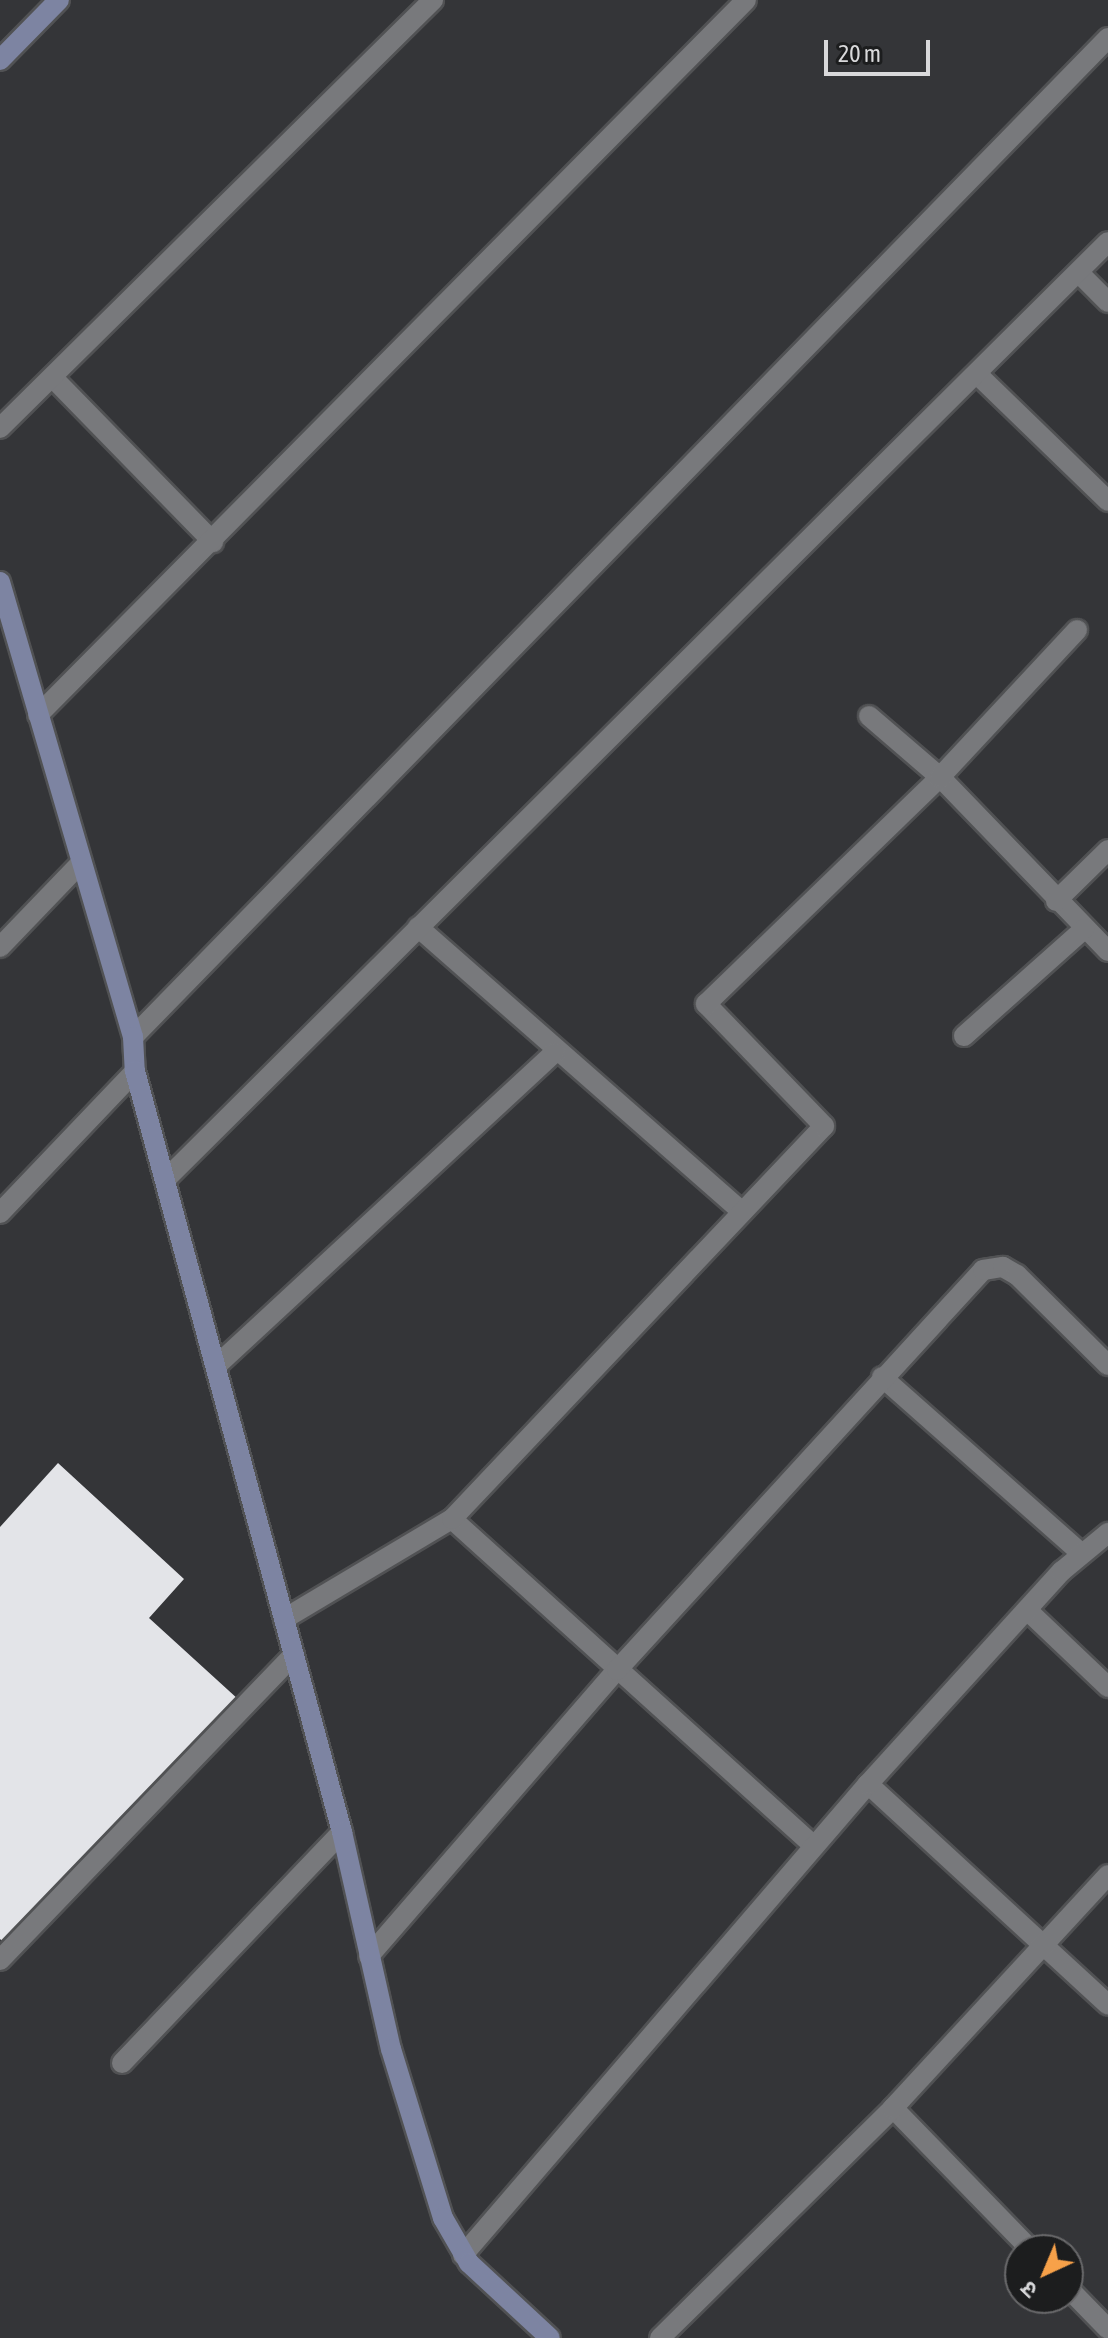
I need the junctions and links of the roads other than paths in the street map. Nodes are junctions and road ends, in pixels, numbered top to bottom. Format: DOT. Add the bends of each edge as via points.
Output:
graph roads {
  1 [pos="59,0"];
  2 [pos="433,0"];
  3 [pos="746,0"];
  4 [pos="1108,38"];
  5 [pos="0,60"];
  6 [pos="1108,242"];
  7 [pos="1079,273"];
  8 [pos="1108,302"];
  9 [pos="978,375"];
  10 [pos="54,379"];
  11 [pos="0,428"];
  12 [pos="1108,501"];
  13 [pos="213,542"];
  14 [pos="0,582"];
  15 [pos="1077,630"];
  16 [pos="6,633"];
  17 [pos="38,715"];
  18 [pos="869,716"];
  19 [pos="940,777"];
  20 [pos="1108,850"];
  21 [pos="79,865"];
  22 [pos="1056,901"];
  23 [pos="418,927"];
  24 [pos="1084,929"];
  25 [pos="0,947"];
  26 [pos="1108,951"];
  27 [pos="964,1036"];
  28 [pos="133,1037"];
  29 [pos="554,1053"];
  30 [pos="135,1071"];
  31 [pos="169,1176"];
  32 [pos="739,1209"];
  33 [pos="0,1213"];
  34 [pos="1108,1365"];
  35 [pos="216,1366"];
  36 [pos="882,1377"];
  37 [pos="452,1519"];
  38 [pos="1108,1533"];
  39 [pos="1081,1553"];
  40 [pos="1027,1610"];
  41 [pos="284,1619"];
  42 [pos="294,1655"];
  43 [pos="617,1670"];
  44 [pos="1108,1687"];
  45 [pos="868,1784"];
  46 [pos="342,1832"];
  47 [pos="814,1846"];
  48 [pos="1108,1875"];
  49 [pos="1042,1945"];
  50 [pos="369,1956"];
  51 [pos="0,1960"];
  52 [pos="1108,2005"];
  53 [pos="122,2063"];
  54 [pos="893,2108"];
  55 [pos="1015,2234"];
  56 [pos="463,2255"];
  57 [pos="1084,2304"];
  58 [pos="1108,2329"];
  59 [pos="550,2338"];
  60 [pos="660,2338"];
  1 -- 5 [label="street"];
  2 -- 10 [label="street"];
  3 -- 13 [label="street"];
  4 -- 28 [label="street"];
  6 -- 7 [label="street"];
  7 -- 8 [label="street"];
  7 -- 9 [label="street"];
  9 -- 12 [label="street"];
  9 -- 23 [label="street"];
  10 -- 11 [label="street"];
  10 -- 13 [label="street"];
  13 -- 17 [label="street"];
  14 -- 16 [label="street"];
  15 -- 19 [label="street"];
  16 -- 17 [label="street"];
  17 -- 21 [label="street"];
  18 -- 19 [label="street"];
  19 -- 22 [label="street"];
  19 -- 32 [label="street" via="706,1004 824,1126"];
  20 -- 22 [label="street"];
  21 -- 25 [label="street"];
  21 -- 28 [label="street"];
  22 -- 24 [label="street"];
  23 -- 29 [label="street"];
  23 -- 31 [label="street"];
  24 -- 26 [label="street"];
  24 -- 27 [label="street"];
  28 -- 30 [label="street"];
  29 -- 32 [label="street"];
  29 -- 35 [label="street"];
  30 -- 31 [label="street"];
  30 -- 33 [label="street"];
  31 -- 35 [label="street"];
  32 -- 37 [label="street"];
  34 -- 36 [label="street" via="1017,1275 993,1266"];
  35 -- 41 [label="street"];
  36 -- 39 [label="street"];
  36 -- 43 [label="street"];
  37 -- 41 [label="street"];
  37 -- 43 [label="street"];
  38 -- 39 [label="street"];
  39 -- 40 [label="street"];
  40 -- 44 [label="street"];
  40 -- 45 [label="street"];
  41 -- 42 [label="street"];
  42 -- 46 [label="street"];
  42 -- 51 [label="street"];
  43 -- 47 [label="street"];
  43 -- 50 [label="street"];
  45 -- 47 [label="street"];
  45 -- 49 [label="street"];
  46 -- 50 [label="street"];
  46 -- 53 [label="street"];
  47 -- 56 [label="street"];
  48 -- 49 [label="street"];
  49 -- 52 [label="street"];
  49 -- 54 [label="street"];
  50 -- 56 [label="street" via="443,2218"];
  54 -- 55 [label="street"];
  54 -- 60 [label="street"];
  56 -- 59 [label="street"];
  57 -- 58 [label="street"];
}
